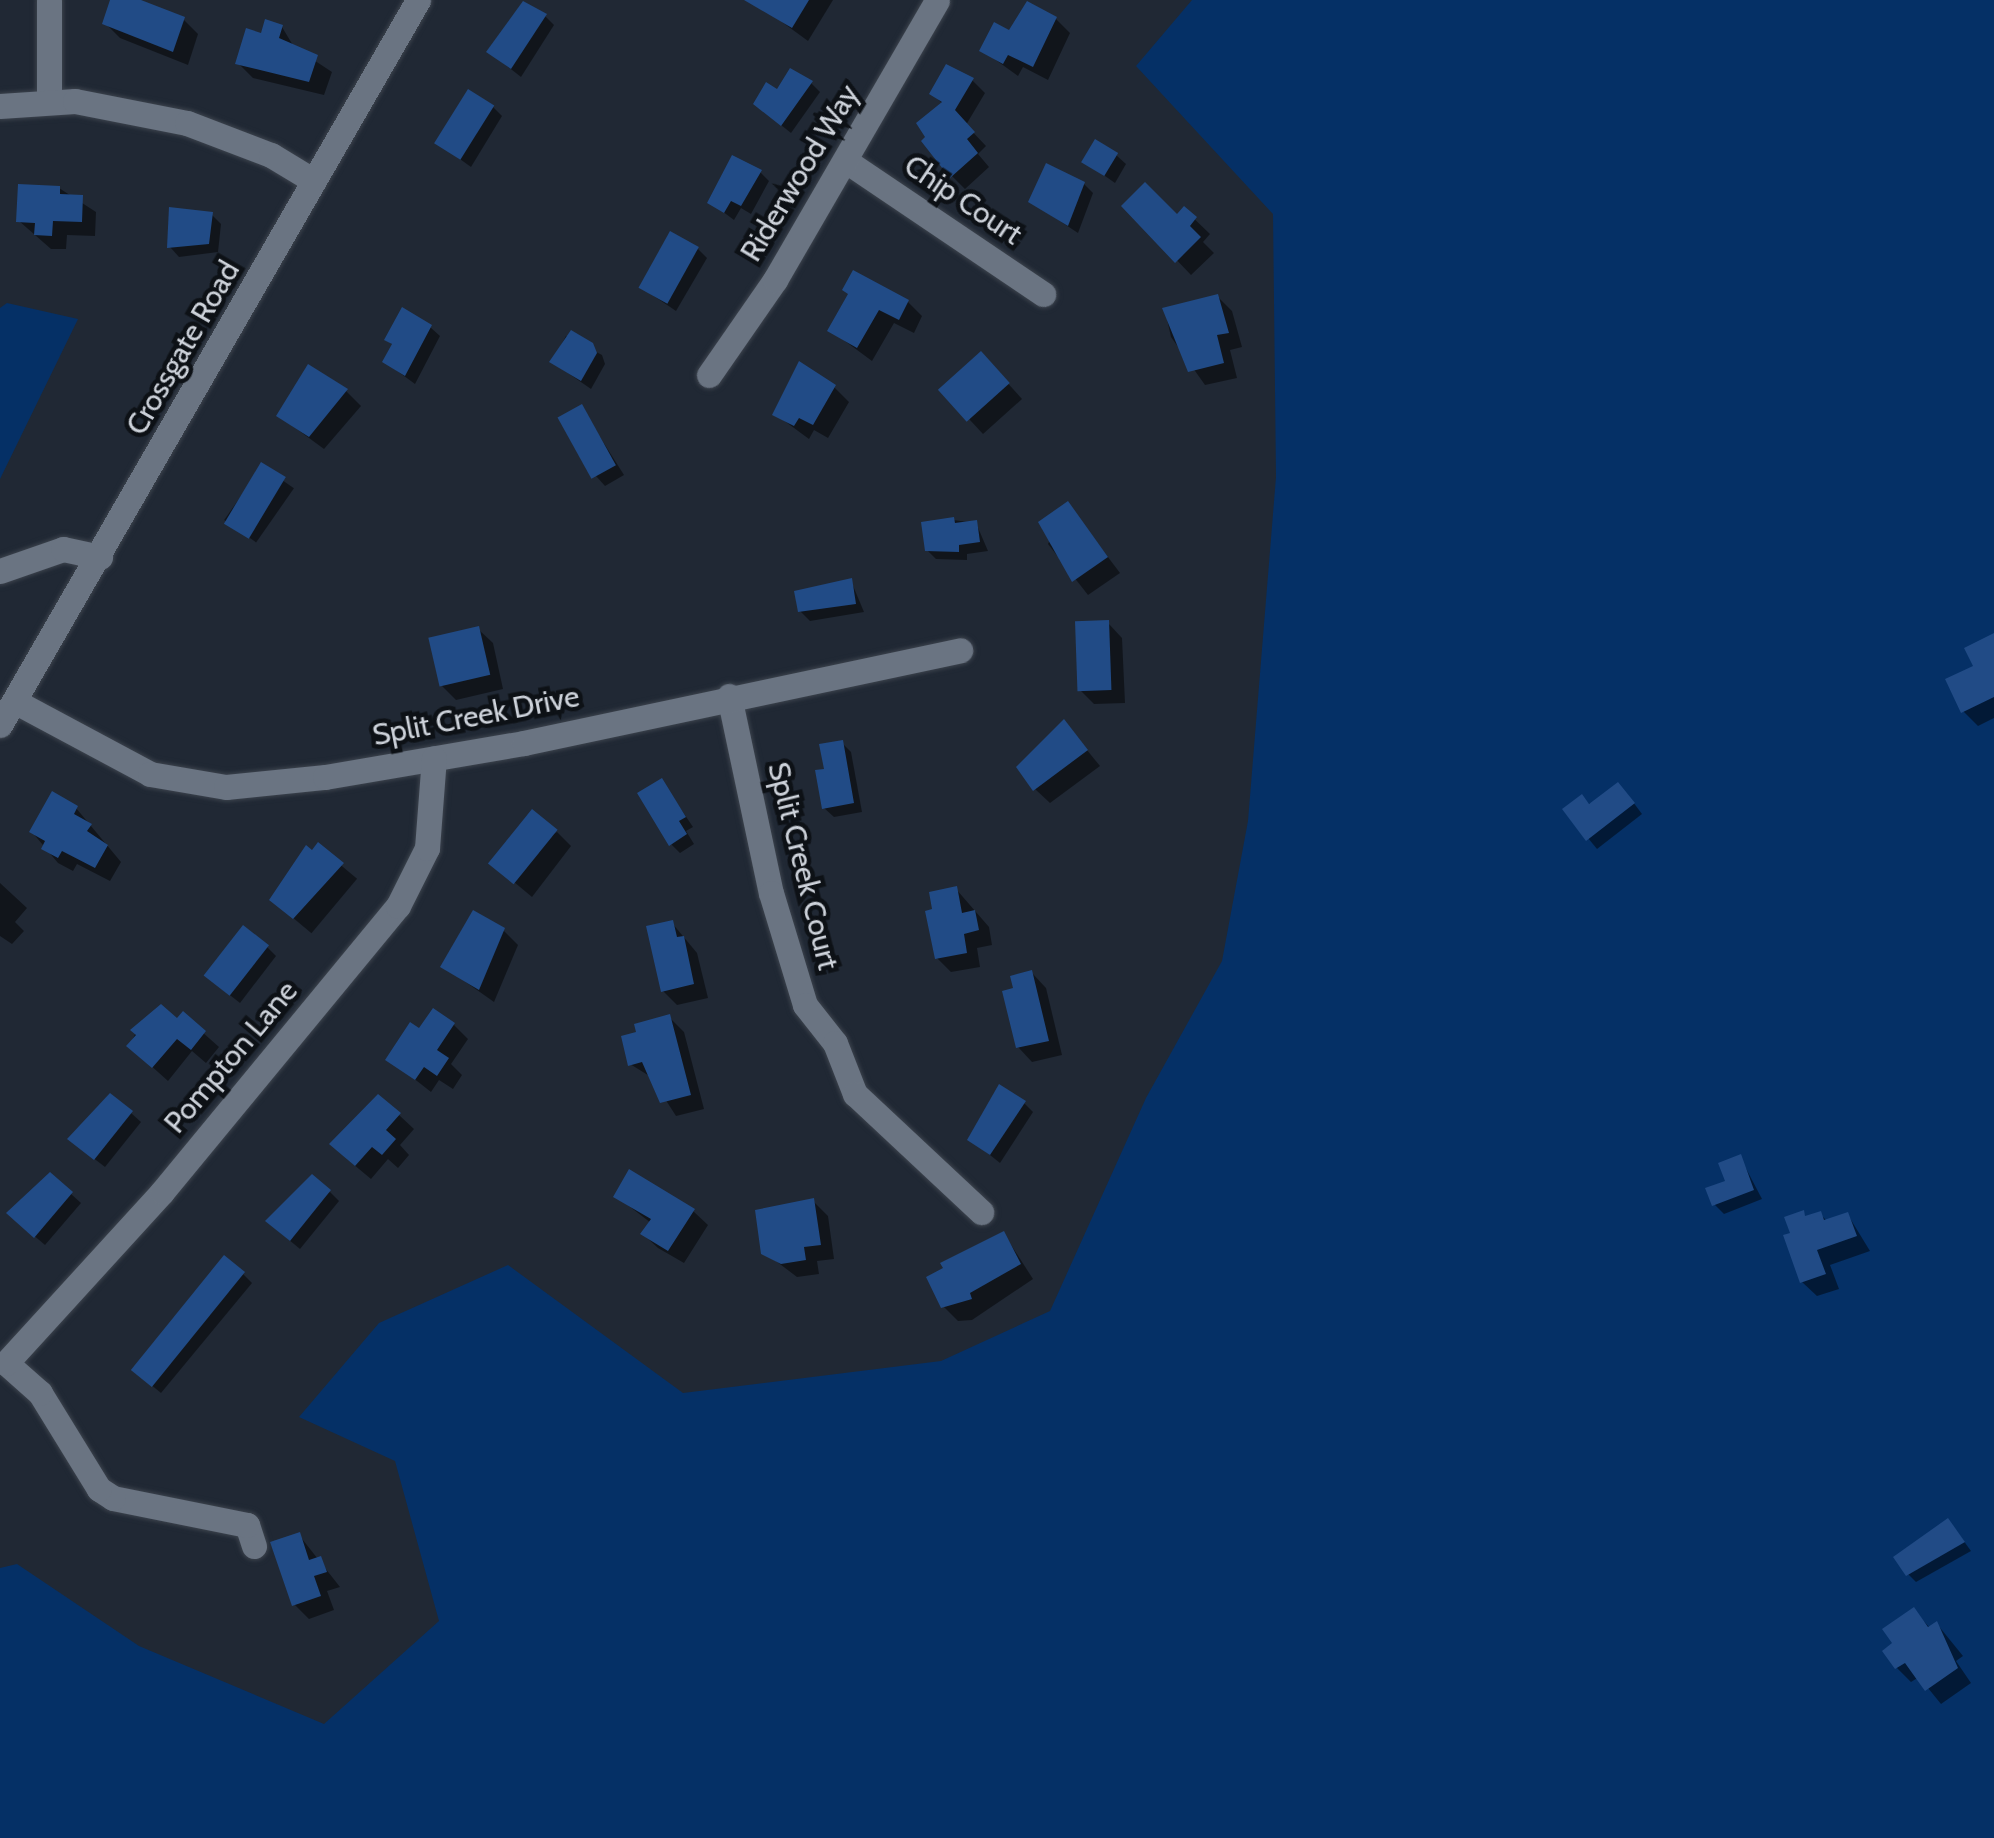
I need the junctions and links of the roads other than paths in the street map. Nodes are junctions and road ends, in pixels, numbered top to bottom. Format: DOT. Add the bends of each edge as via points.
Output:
graph roads {
  1 [pos="49,0"];
  2 [pos="418,0"];
  3 [pos="937,0"];
  4 [pos="49,100"];
  5 [pos="0,106"];
  6 [pos="846,160"];
  7 [pos="314,181"];
  8 [pos="1044,294"];
  9 [pos="710,375"];
  10 [pos="100,557"];
  11 [pos="0,571"];
  12 [pos="960,650"];
  13 [pos="729,696"];
  14 [pos="16,702"];
  15 [pos="0,725"];
  16 [pos="434,758"];
  17 [pos="981,1212"];
  18 [pos="254,1546"];
  1 -- 4 [label="street"];
  2 -- 7 [label="street, Crossgate Road"];
  3 -- 6 [label="street, Riderwood Way"];
  4 -- 5 [label="street"];
  4 -- 7 [label="street" via="116,106 188,123"];
  6 -- 8 [label="street, Chip Court"];
  6 -- 9 [label="street, Riderwood Way"];
  7 -- 10 [label="street, Crossgate Road"];
  10 -- 11 [label="street" via="63,550"];
  10 -- 14 [label="street, Crossgate Road"];
  12 -- 13 [label="street, Split Creek Drive"];
  13 -- 16 [label="street, Split Creek Drive"];
  13 -- 17 [label="street, Split Creek Court" via="772,893 818,1026 835,1042 855,1094"];
  14 -- 15 [label="street, Crossgate Road"];
  14 -- 16 [label="street, Split Creek Drive" via="150,774 190,784 297,781"];
  16 -- 18 [label="street, Pompton Lane" via="435,817 398,906 162,1192 6,1363 40,1394 99,1488 113,1498 247,1525"];
}
